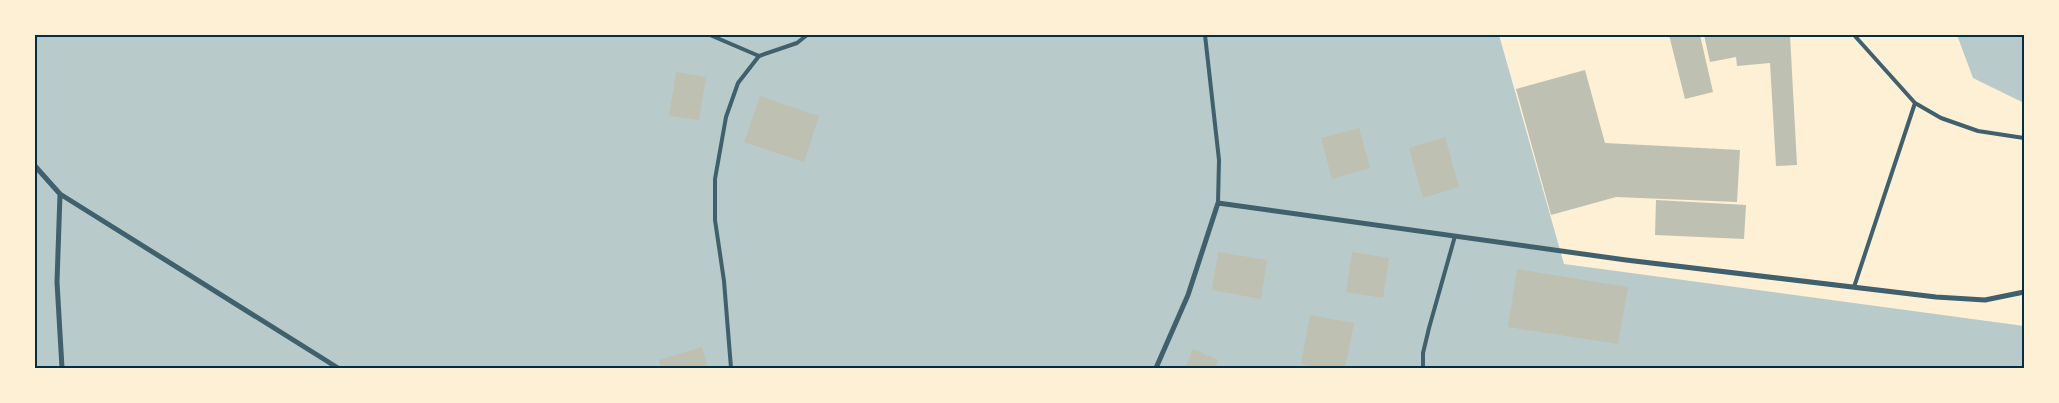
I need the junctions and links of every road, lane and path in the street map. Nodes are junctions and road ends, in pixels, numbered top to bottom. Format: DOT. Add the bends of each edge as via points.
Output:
graph roads {
  1 [pos="710,35"];
  2 [pos="807,35"];
  3 [pos="1205,35"];
  4 [pos="1854,35"];
  5 [pos="759,56"];
  6 [pos="1915,103"];
  7 [pos="2024,138"];
  8 [pos="35,166"];
  9 [pos="60,194"];
  10 [pos="1218,203"];
  11 [pos="1456,236"];
  12 [pos="1854,287"];
  13 [pos="2024,292"];
  14 [pos="62,368"];
  15 [pos="338,368"];
  16 [pos="731,368"];
  17 [pos="1156,368"];
  18 [pos="1423,368"];
  1 -- 5 [label="lane"];
  2 -- 5 [label="lane" via="797,43"];
  3 -- 10 [label="lane" via="1219,160"];
  4 -- 6 [label="lane"];
  5 -- 16 [label="lane" via="738,84 726,117 715,179 715,220"];
  6 -- 7 [label="lane" via="1941,118 1978,131"];
  6 -- 12 [label="lane"];
  8 -- 9 [label="street"];
  9 -- 14 [label="street" via="57,282"];
  9 -- 15 [label="street"];
  10 -- 11 [label="street"];
  10 -- 17 [label="street" via="1188,295"];
  11 -- 12 [label="street"];
  11 -- 18 [label="lane" via="1430,328"];
  12 -- 13 [label="street" via="1985,300"];
}
